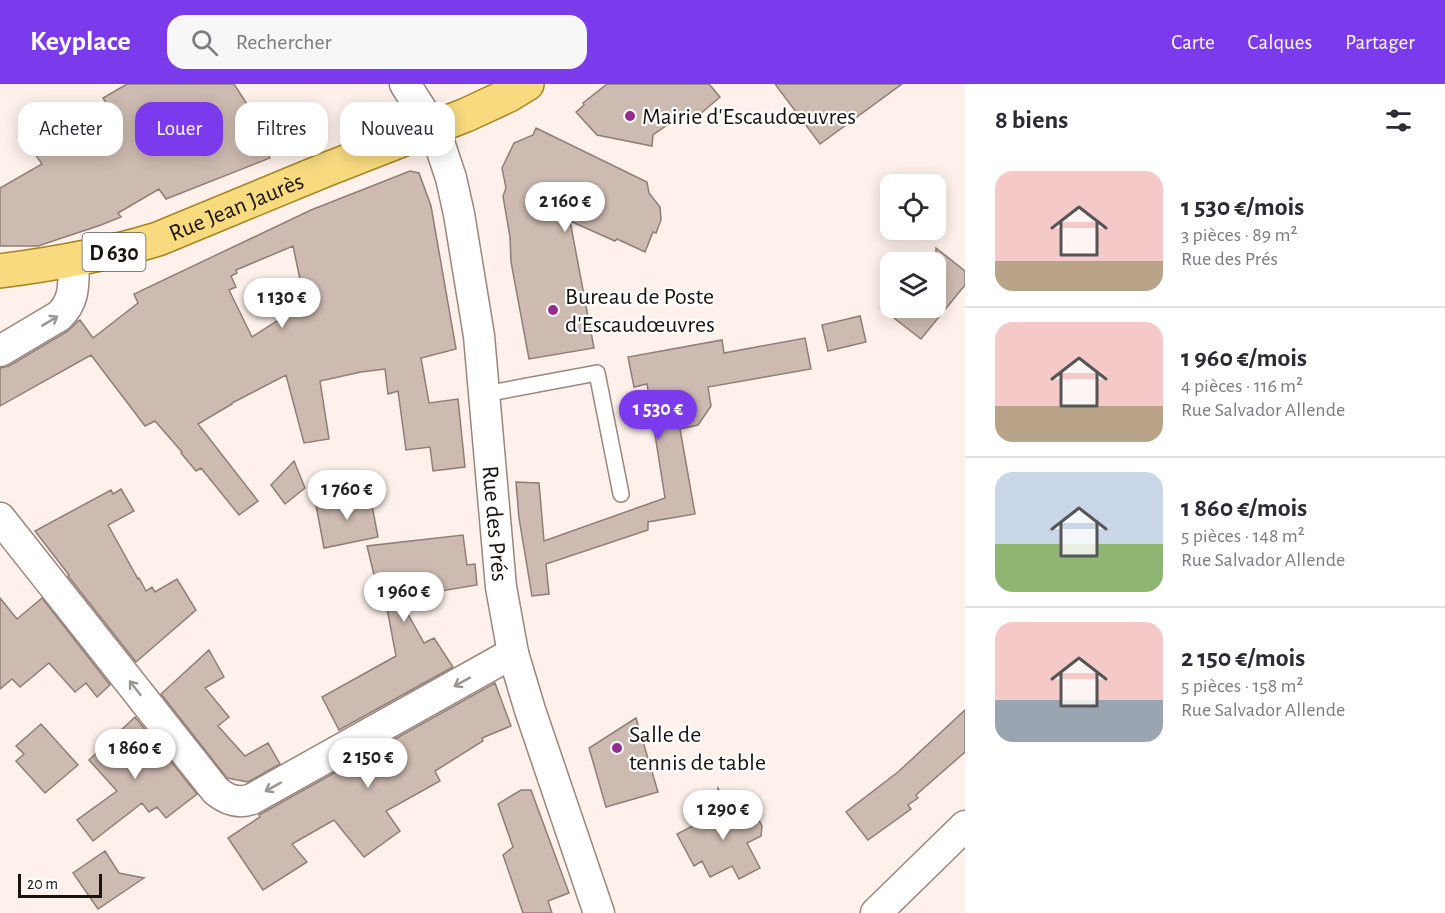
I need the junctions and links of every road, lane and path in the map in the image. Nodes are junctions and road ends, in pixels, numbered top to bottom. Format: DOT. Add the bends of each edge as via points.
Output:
graph roads {
  1 [pos="405,84"];
  2 [pos="527,84"];
  3 [pos="417,102"];
  4 [pos="455,119"];
  5 [pos="361,156"];
  6 [pos="443,156"];
  7 [pos="74,261"];
  8 [pos="0,271"];
  9 [pos="0,351"];
  10 [pos="485,394"];
  11 [pos="621,494"];
  12 [pos="0,518"];
  13 [pos="513,653"];
  14 [pos="965,826"];
  15 [pos="599,913"];
  16 [pos="876,913"];
  1 -- 3 [label="street, Rue des Prés"];
  2 -- 4 [label="main road, Rue Jean Jaurès / D 630"];
  5 -- 7 [label="main road, Rue Jean Jaurès / D 630" via="158,239"];
  6 -- 10 [label="street, Rue des Prés" via="457,203"];
  7 -- 8 [label="main road, Rue Jean Jaurès / D 630"];
  9 -- 7 [label="street, one-way" via="66,310 73,292"];
  10 -- 11 [label="lane" via="597,373"];
  10 -- 13 [label="street, Rue des Prés" via="501,588"];
  13 -- 12 [label="street, one-way" via="252,799 234,801 216,791"];
  13 -- 15 [label="street, Rue des Prés"];
  14 -- 16 [label="street"];
}
